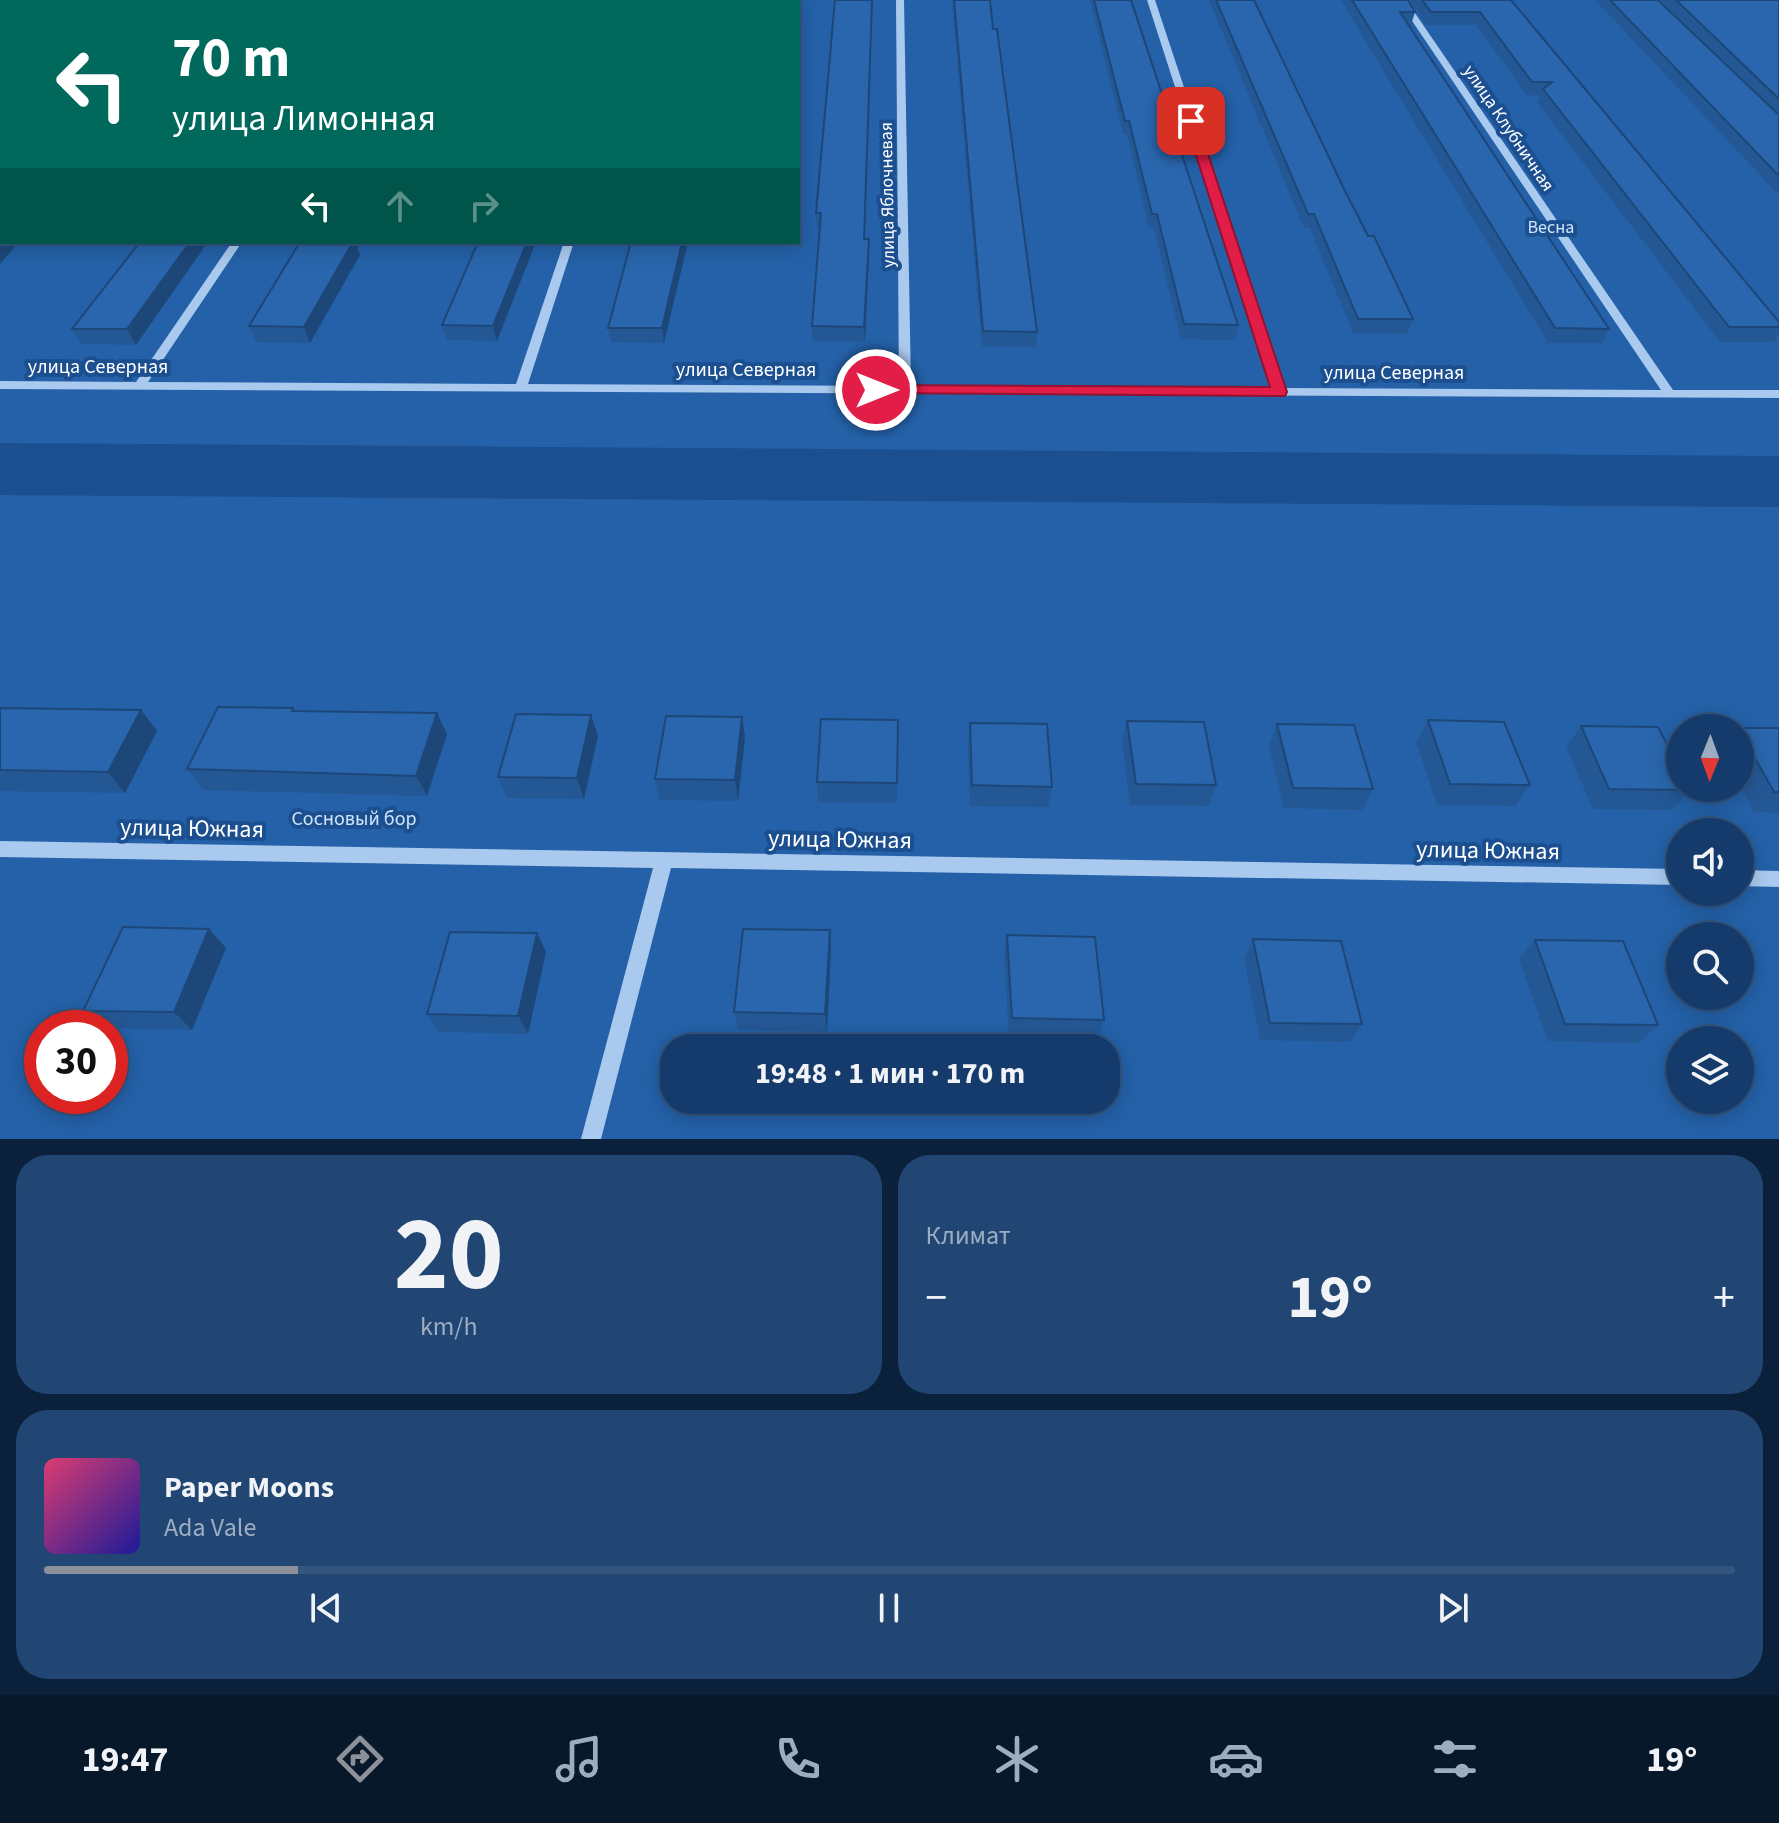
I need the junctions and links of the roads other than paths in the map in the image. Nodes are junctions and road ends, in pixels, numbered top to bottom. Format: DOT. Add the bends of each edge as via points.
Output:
graph roads {
  1 [pos="900,0"];
  2 [pos="1151,0"];
  3 [pos="1402,0"];
  4 [pos="236,244"];
  5 [pos="568,244"];
  6 [pos="0,385"];
  7 [pos="139,386"];
  8 [pos="521,388"];
  9 [pos="905,390"];
  10 [pos="1279,392"];
  11 [pos="1670,394"];
  12 [pos="1779,394"];
  13 [pos="0,849"];
  14 [pos="664,860"];
  15 [pos="1666,877"];
  16 [pos="1754,878"];
  17 [pos="1779,879"];
  18 [pos="591,1139"];
  1 -- 9 [label="street, улица Яблочневая"];
  2 -- 10 [label="street"];
  3 -- 11 [label="street, улица Клубничная"];
  4 -- 7 [label="street"];
  5 -- 8 [label="street"];
  6 -- 7 [label="street, улица Северная"];
  7 -- 8 [label="street, улица Северная"];
  8 -- 9 [label="street, улица Северная"];
  9 -- 10 [label="street, улица Северная"];
  10 -- 11 [label="street, улица Северная"];
  11 -- 12 [label="street, улица Северная"];
  13 -- 14 [label="street, улица Южная"];
  14 -- 15 [label="street, улица Южная"];
  14 -- 18 [label="street"];
  16 -- 17 [label="street"];
}
